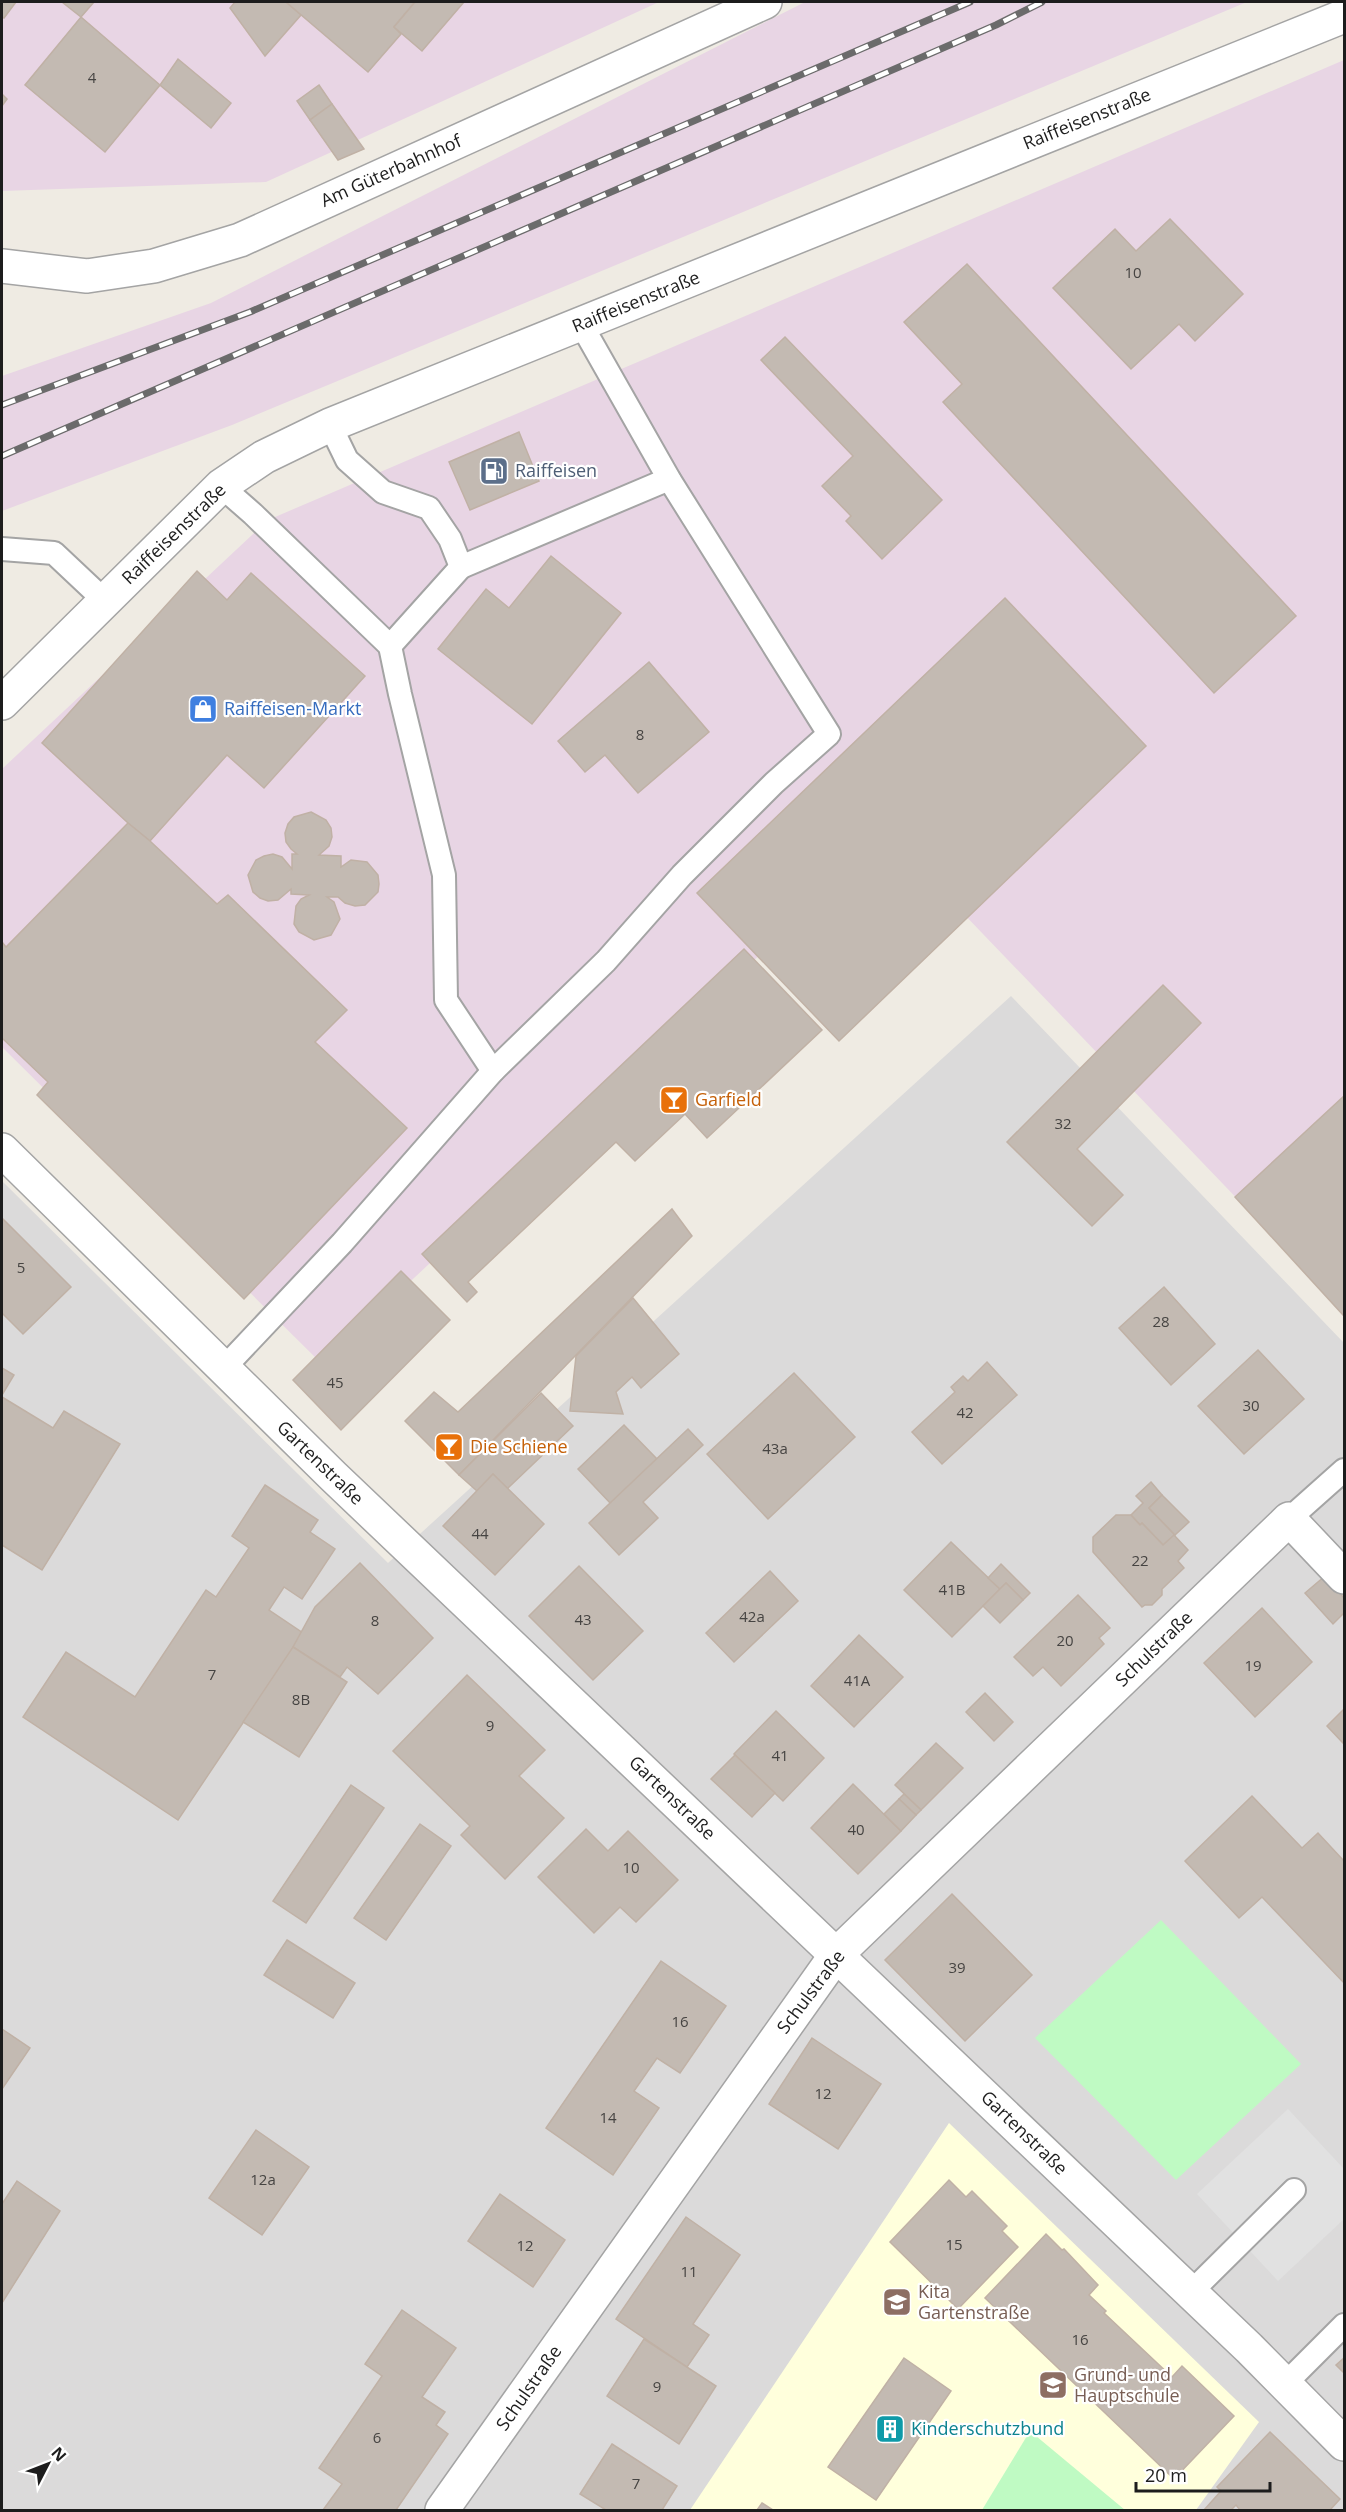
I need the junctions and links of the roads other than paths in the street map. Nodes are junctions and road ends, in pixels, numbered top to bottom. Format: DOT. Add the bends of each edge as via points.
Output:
graph roads {
  1 [pos="765,2"];
  2 [pos="1344,16"];
  3 [pos="2,266"];
  4 [pos="581,324"];
  5 [pos="330,425"];
  6 [pos="669,479"];
  7 [pos="221,486"];
  8 [pos="2,549"];
  9 [pos="461,567"];
  10 [pos="105,601"];
  11 [pos="390,646"];
  12 [pos="2,703"];
  13 [pos="493,1071"];
  14 [pos="2,1150"];
  15 [pos="223,1369"];
  16 [pos="1344,1470"];
  17 [pos="1288,1519"];
  18 [pos="1344,1577"];
  19 [pos="836,1955"];
  20 [pos="1294,2190"];
  21 [pos="1191,2292"];
  22 [pos="1344,2325"];
  23 [pos="1286,2383"];
  24 [pos="1344,2444"];
  25 [pos="442,2511"];
  1 -- 3 [label="street, Am Güterbahnhof" via="240,240 154,266 87,276"];
  2 -- 4 [label="street, Raiffeisenstraße"];
  4 -- 5 [label="street, Raiffeisenstraße"];
  4 -- 6 [label="lane"];
  5 -- 7 [label="street, Raiffeisenstraße" via="264,457"];
  5 -- 9 [label="lane" via="347,460 384,492 429,508 450,538"];
  6 -- 9 [label="lane"];
  6 -- 13 [label="lane" via="829,734 682,875 606,961"];
  7 -- 10 [label="street, Raiffeisenstraße"];
  7 -- 11 [label="lane"];
  8 -- 10 [label="lane" via="54,553"];
  9 -- 11 [label="lane"];
  10 -- 12 [label="street, Raiffeisenstraße"];
  11 -- 13 [label="lane" via="444,875 446,1000"];
  13 -- 15 [label="lane"];
  14 -- 15 [label="street, Gartenstraße"];
  15 -- 19 [label="street, Gartenstraße"];
  16 -- 17 [label="lane"];
  17 -- 18 [label="street"];
  17 -- 19 [label="street, Schulstraße"];
  19 -- 21 [label="street, Gartenstraße"];
  19 -- 25 [label="street, Schulstraße"];
  20 -- 21 [label="lane"];
  21 -- 23 [label="street, Gartenstraße"];
  22 -- 23 [label="lane"];
  23 -- 24 [label="street, Gartenstraße"];
}
